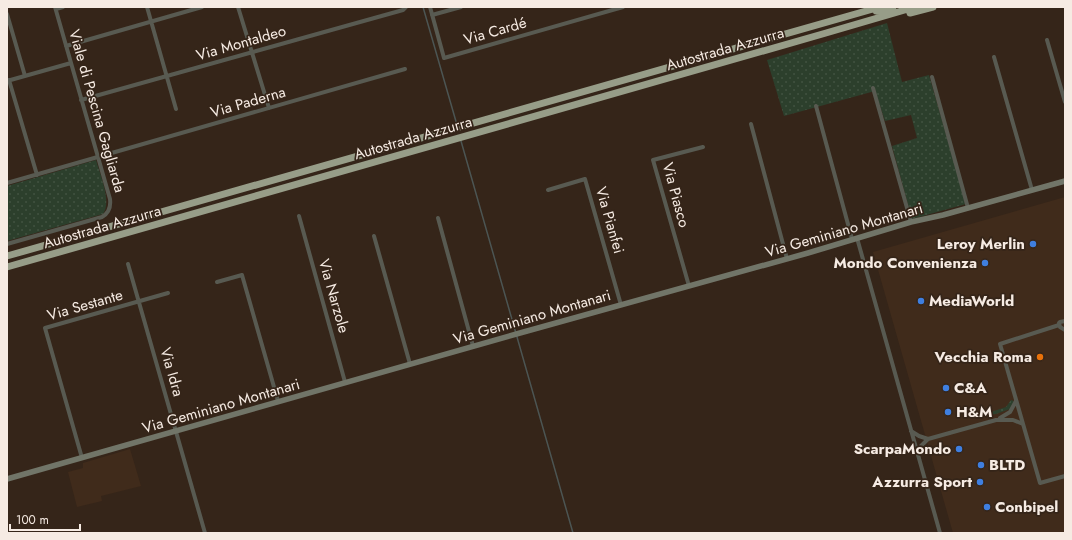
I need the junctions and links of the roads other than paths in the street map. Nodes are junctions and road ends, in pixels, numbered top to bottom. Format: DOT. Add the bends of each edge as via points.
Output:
graph roads {
  1 [pos="63,7"];
  2 [pos="146,7"];
  3 [pos="202,7"];
  4 [pos="238,7"];
  5 [pos="406,7"];
  6 [pos="430,7"];
  7 [pos="461,7"];
  8 [pos="623,7"];
  9 [pos="880,7"];
  10 [pos="893,7"];
  11 [pos="915,7"];
  12 [pos="933,7"];
  13 [pos="55,8"];
  14 [pos="611,9"];
  15 [pos="7,14"];
  16 [pos="432,15"];
  17 [pos="151,22"];
  18 [pos="823,24"];
  19 [pos="826,34"];
  20 [pos="1047,40"];
  21 [pos="66,46"];
  22 [pos="251,52"];
  23 [pos="994,57"];
  24 [pos="71,63"];
  25 [pos="405,69"];
  26 [pos="25,76"];
  27 [pos="166,77"];
  28 [pos="932,77"];
  29 [pos="8,81"];
  30 [pos="873,88"];
  31 [pos="81,100"];
  32 [pos="1065,102"];
  33 [pos="816,106"];
  34 [pos="269,108"];
  35 [pos="176,109"];
  36 [pos="751,124"];
  37 [pos="703,147"];
  38 [pos="97,158"];
  39 [pos="37,175"];
  40 [pos="1065,181"];
  41 [pos="7,183"];
  42 [pos="548,190"];
  43 [pos="1032,190"];
  44 [pos="968,208"];
  45 [pos="299,216"];
  46 [pos="438,218"];
  47 [pos="911,222"];
  48 [pos="374,236"];
  49 [pos="854,238"];
  50 [pos="7,244"];
  51 [pos="7,256"];
  52 [pos="787,259"];
  53 [pos="128,264"];
  54 [pos="7,267"];
  55 [pos="217,282"];
  56 [pos="689,286"];
  57 [pos="168,293"];
  58 [pos="139,302"];
  59 [pos="621,305"];
  60 [pos="1065,321"];
  61 [pos="1059,325"];
  62 [pos="1065,330"];
  63 [pos="473,346"];
  64 [pos="410,364"];
  65 [pos="345,382"];
  66 [pos="278,401"];
  67 [pos="1016,401"];
  68 [pos="1019,410"];
  69 [pos="1010,412"];
  70 [pos="1021,415"];
  71 [pos="996,420"];
  72 [pos="1013,420"];
  73 [pos="1023,424"];
  74 [pos="911,430"];
  75 [pos="176,431"];
  76 [pos="928,439"];
  77 [pos="918,455"];
  78 [pos="82,458"];
  79 [pos="1065,476"];
  80 [pos="7,480"];
  81 [pos="205,533"];
  82 [pos="940,533"];
  1 -- 13 [label="street"];
  2 -- 17 [label="street"];
  3 -- 17 [label="street"];
  4 -- 22 [label="street"];
  5 -- 22 [label="street, Via Montaldeo" via="403,10"];
  6 -- 16 [label="street"];
  7 -- 16 [label="street"];
  8 -- 14 [label="street, Via Cardé"];
  9 -- 18 [label="highway"];
  10 -- 18 [label="highway"];
  11 -- 19 [label="highway"];
  12 -- 19 [label="highway"];
  13 -- 21 [label="street, Viale di Pescina Gagliarda"];
  14 -- 16 [label="street, Via Cardé" via="444,58"];
  15 -- 26 [label="street"];
  17 -- 21 [label="street"];
  17 -- 27 [label="street"];
  18 -- 51 [label="highway, Autostrada Azzurra"];
  19 -- 54 [label="highway, Autostrada Azzurra"];
  20 -- 32 [label="street"];
  21 -- 24 [label="street, Viale di Pescina Gagliarda"];
  22 -- 27 [label="street, Via Montaldeo"];
  22 -- 34 [label="street"];
  23 -- 43 [label="street"];
  24 -- 26 [label="street"];
  24 -- 31 [label="street, Viale di Pescina Gagliarda"];
  25 -- 34 [label="street, Via Paderna"];
  26 -- 29 [label="street"];
  27 -- 31 [label="street, Via Montaldeo"];
  27 -- 35 [label="street"];
  28 -- 44 [label="street"];
  29 -- 39 [label="street"];
  30 -- 47 [label="street"];
  31 -- 38 [label="street, Viale di Pescina Gagliarda"];
  33 -- 49 [label="street"];
  34 -- 38 [label="street, Via Paderna"];
  36 -- 52 [label="street"];
  37 -- 56 [label="street, Via Piasco" via="653,160"];
  38 -- 39 [label="street, Via Paderna"];
  38 -- 50 [label="street, Viale di Pescina Gagliarda" via="110,199 110,208 106,215"];
  39 -- 41 [label="street, Via Paderna"];
  40 -- 43 [label="street, Via Geminiano Montanari"];
  42 -- 59 [label="street, Via Pianfei" via="586,179"];
  43 -- 44 [label="street, Via Geminiano Montanari"];
  44 -- 47 [label="street, Via Geminiano Montanari"];
  45 -- 65 [label="street, Via Narzole"];
  46 -- 63 [label="street"];
  47 -- 49 [label="street, Via Geminiano Montanari"];
  48 -- 64 [label="street"];
  49 -- 52 [label="street, Via Geminiano Montanari"];
  49 -- 74 [label="street"];
  52 -- 56 [label="street, Via Geminiano Montanari"];
  53 -- 58 [label="street, Via Idra"];
  55 -- 66 [label="street" via="242,275"];
  56 -- 59 [label="street, Via Geminiano Montanari"];
  57 -- 58 [label="street, Via Sestante"];
  58 -- 75 [label="street, Via Idra"];
  58 -- 78 [label="street, Via Sestante" via="44,328"];
  59 -- 63 [label="street, Via Geminiano Montanari"];
  60 -- 61 [label="street"];
  61 -- 62 [label="street"];
  61 -- 67 [label="street" via="1000,344"];
  63 -- 64 [label="street, Via Geminiano Montanari"];
  64 -- 65 [label="street, Via Geminiano Montanari"];
  65 -- 66 [label="street, Via Geminiano Montanari"];
  66 -- 75 [label="street, Via Geminiano Montanari"];
  67 -- 68 [label="street"];
  67 -- 69 [label="street"];
  68 -- 69 [label="street"];
  68 -- 70 [label="street"];
  69 -- 71 [label="street"];
  70 -- 72 [label="street"];
  70 -- 73 [label="street"];
  71 -- 72 [label="street"];
  71 -- 76 [label="street"];
  72 -- 73 [label="street"];
  73 -- 79 [label="street" via="1040,483"];
  74 -- 76 [label="street"];
  74 -- 77 [label="street"];
  75 -- 78 [label="street, Via Geminiano Montanari"];
  75 -- 81 [label="street, Via Idra"];
  76 -- 77 [label="street" via="921,446"];
  77 -- 82 [label="street"];
  78 -- 80 [label="street, Via Geminiano Montanari"];
}
